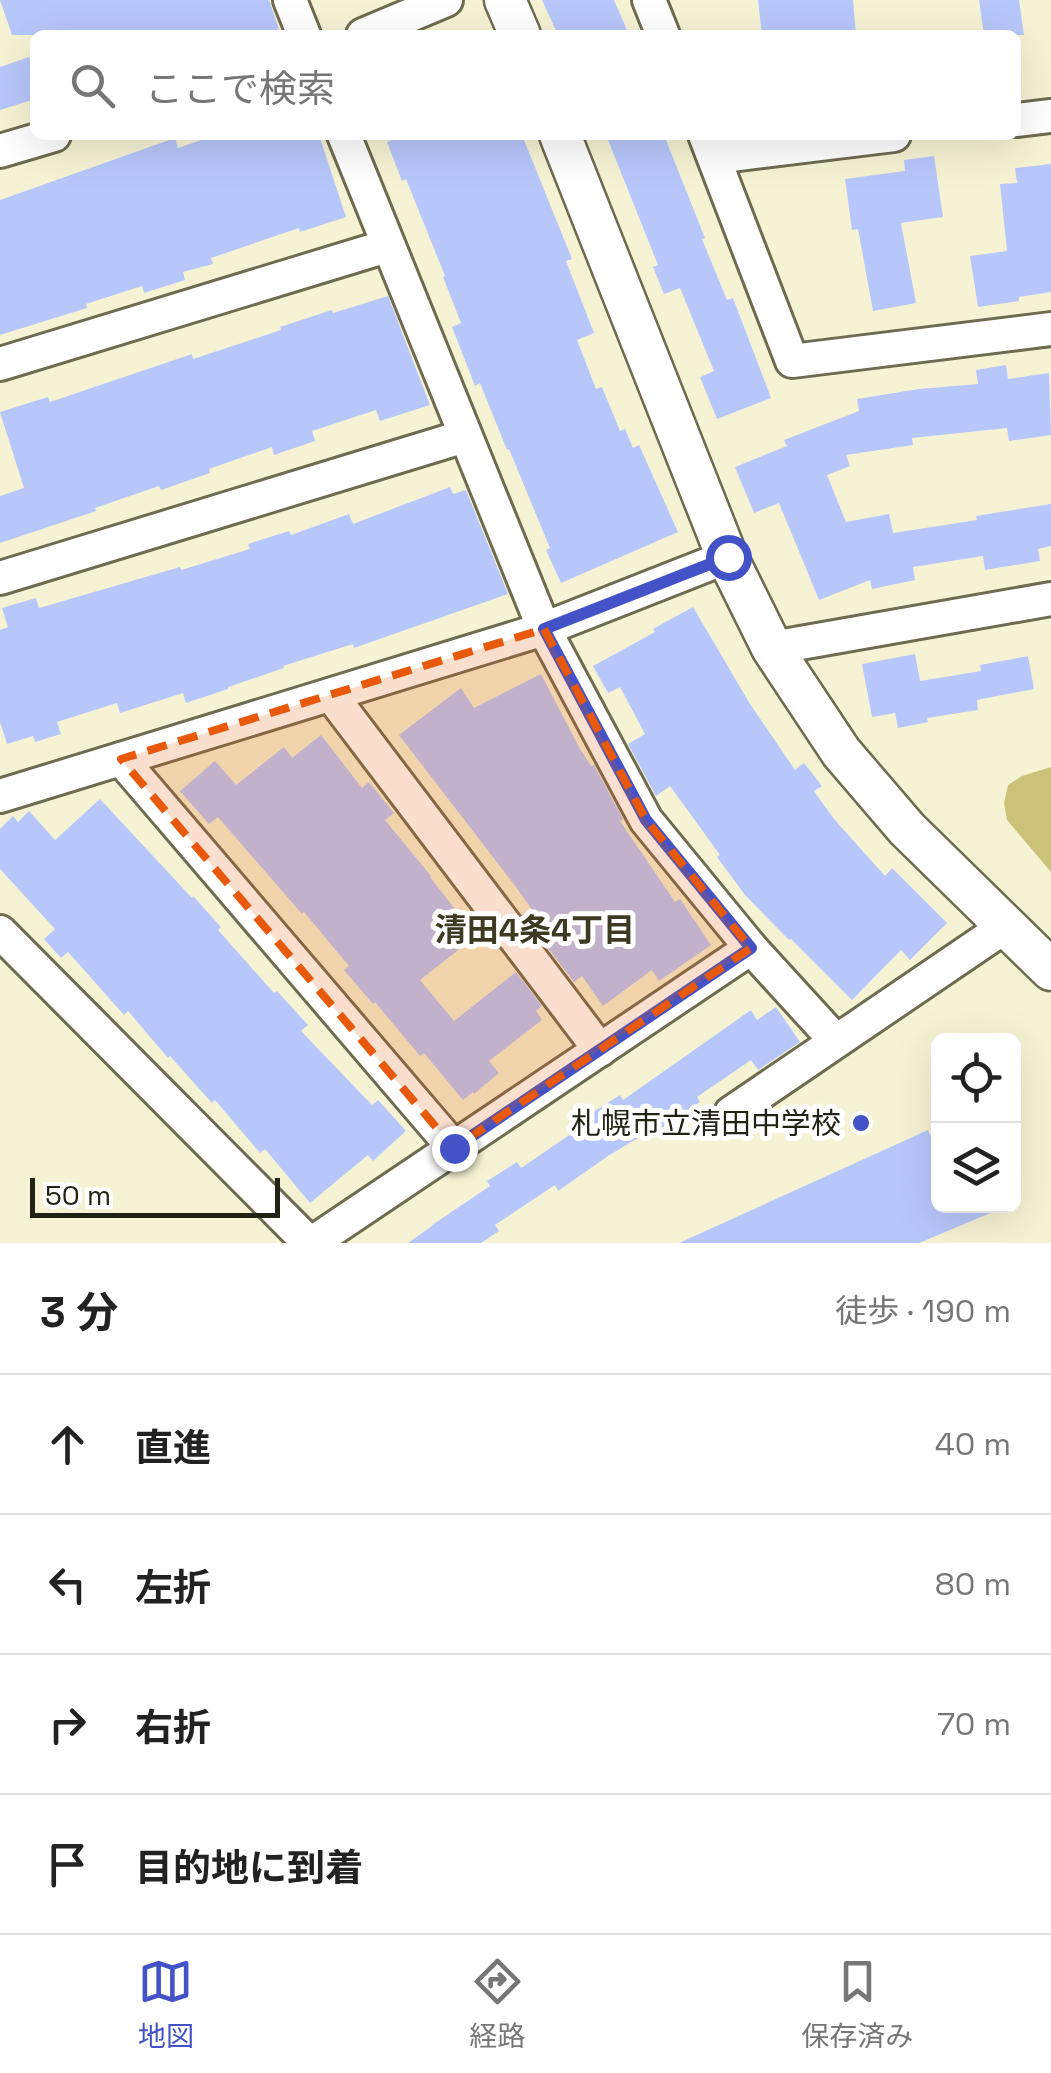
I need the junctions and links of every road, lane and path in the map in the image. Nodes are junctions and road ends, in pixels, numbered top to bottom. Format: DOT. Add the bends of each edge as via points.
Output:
graph roads {
  1 [pos="290,0"];
  2 [pos="446,0"];
  3 [pos="505,0"];
  4 [pos="649,0"];
  5 [pos="302,30"];
  6 [pos="375,30"];
  7 [pos="518,30"];
  8 [pos="662,30"];
  9 [pos="1051,116"];
  10 [pos="1021,119"];
  11 [pos="38,140"];
  12 [pos="346,140"];
  13 [pos="562,140"];
  14 [pos="810,140"];
  15 [pos="710,146"];
  16 [pos="0,152"];
  17 [pos="387,246"];
  18 [pos="1051,329"];
  19 [pos="0,364"];
  20 [pos="465,436"];
  21 [pos="728,557"];
  22 [pos="0,578"];
  23 [pos="1051,599"];
  24 [pos="544,629"];
  25 [pos="772,648"];
  26 [pos="331,695"];
  27 [pos="122,758"];
  28 [pos="0,796"];
  29 [pos="1006,926"];
  30 [pos="0,932"];
  31 [pos="751,948"];
  32 [pos="1051,970"];
  33 [pos="836,1040"];
  34 [pos="600,1050"];
  35 [pos="730,1113"];
  36 [pos="454,1148"];
  37 [pos="310,1243"];
  1 -- 5 [label="street"];
  2 -- 6 [label="street"];
  3 -- 7 [label="street"];
  4 -- 8 [label="street"];
  9 -- 10 [label="street"];
  11 -- 16 [label="street"];
  12 -- 17 [label="street"];
  13 -- 21 [label="street"];
  14 -- 15 [label="street"];
  15 -- 18 [label="street" via="792,361"];
  17 -- 19 [label="street"];
  17 -- 20 [label="street"];
  20 -- 22 [label="street"];
  20 -- 24 [label="street"];
  21 -- 24 [label="street"];
  21 -- 25 [label="street"];
  23 -- 25 [label="street"];
  24 -- 26 [label="street"];
  24 -- 31 [label="street" via="646,820"];
  25 -- 29 [label="street" via="841,752 907,829"];
  26 -- 27 [label="street"];
  26 -- 34 [label="street"];
  27 -- 28 [label="street"];
  27 -- 36 [label="street"];
  29 -- 32 [label="street"];
  29 -- 33 [label="street"];
  30 -- 37 [label="street"];
  31 -- 33 [label="street"];
  31 -- 34 [label="street"];
  33 -- 35 [label="street"];
  34 -- 36 [label="street"];
  36 -- 37 [label="street"];
}
